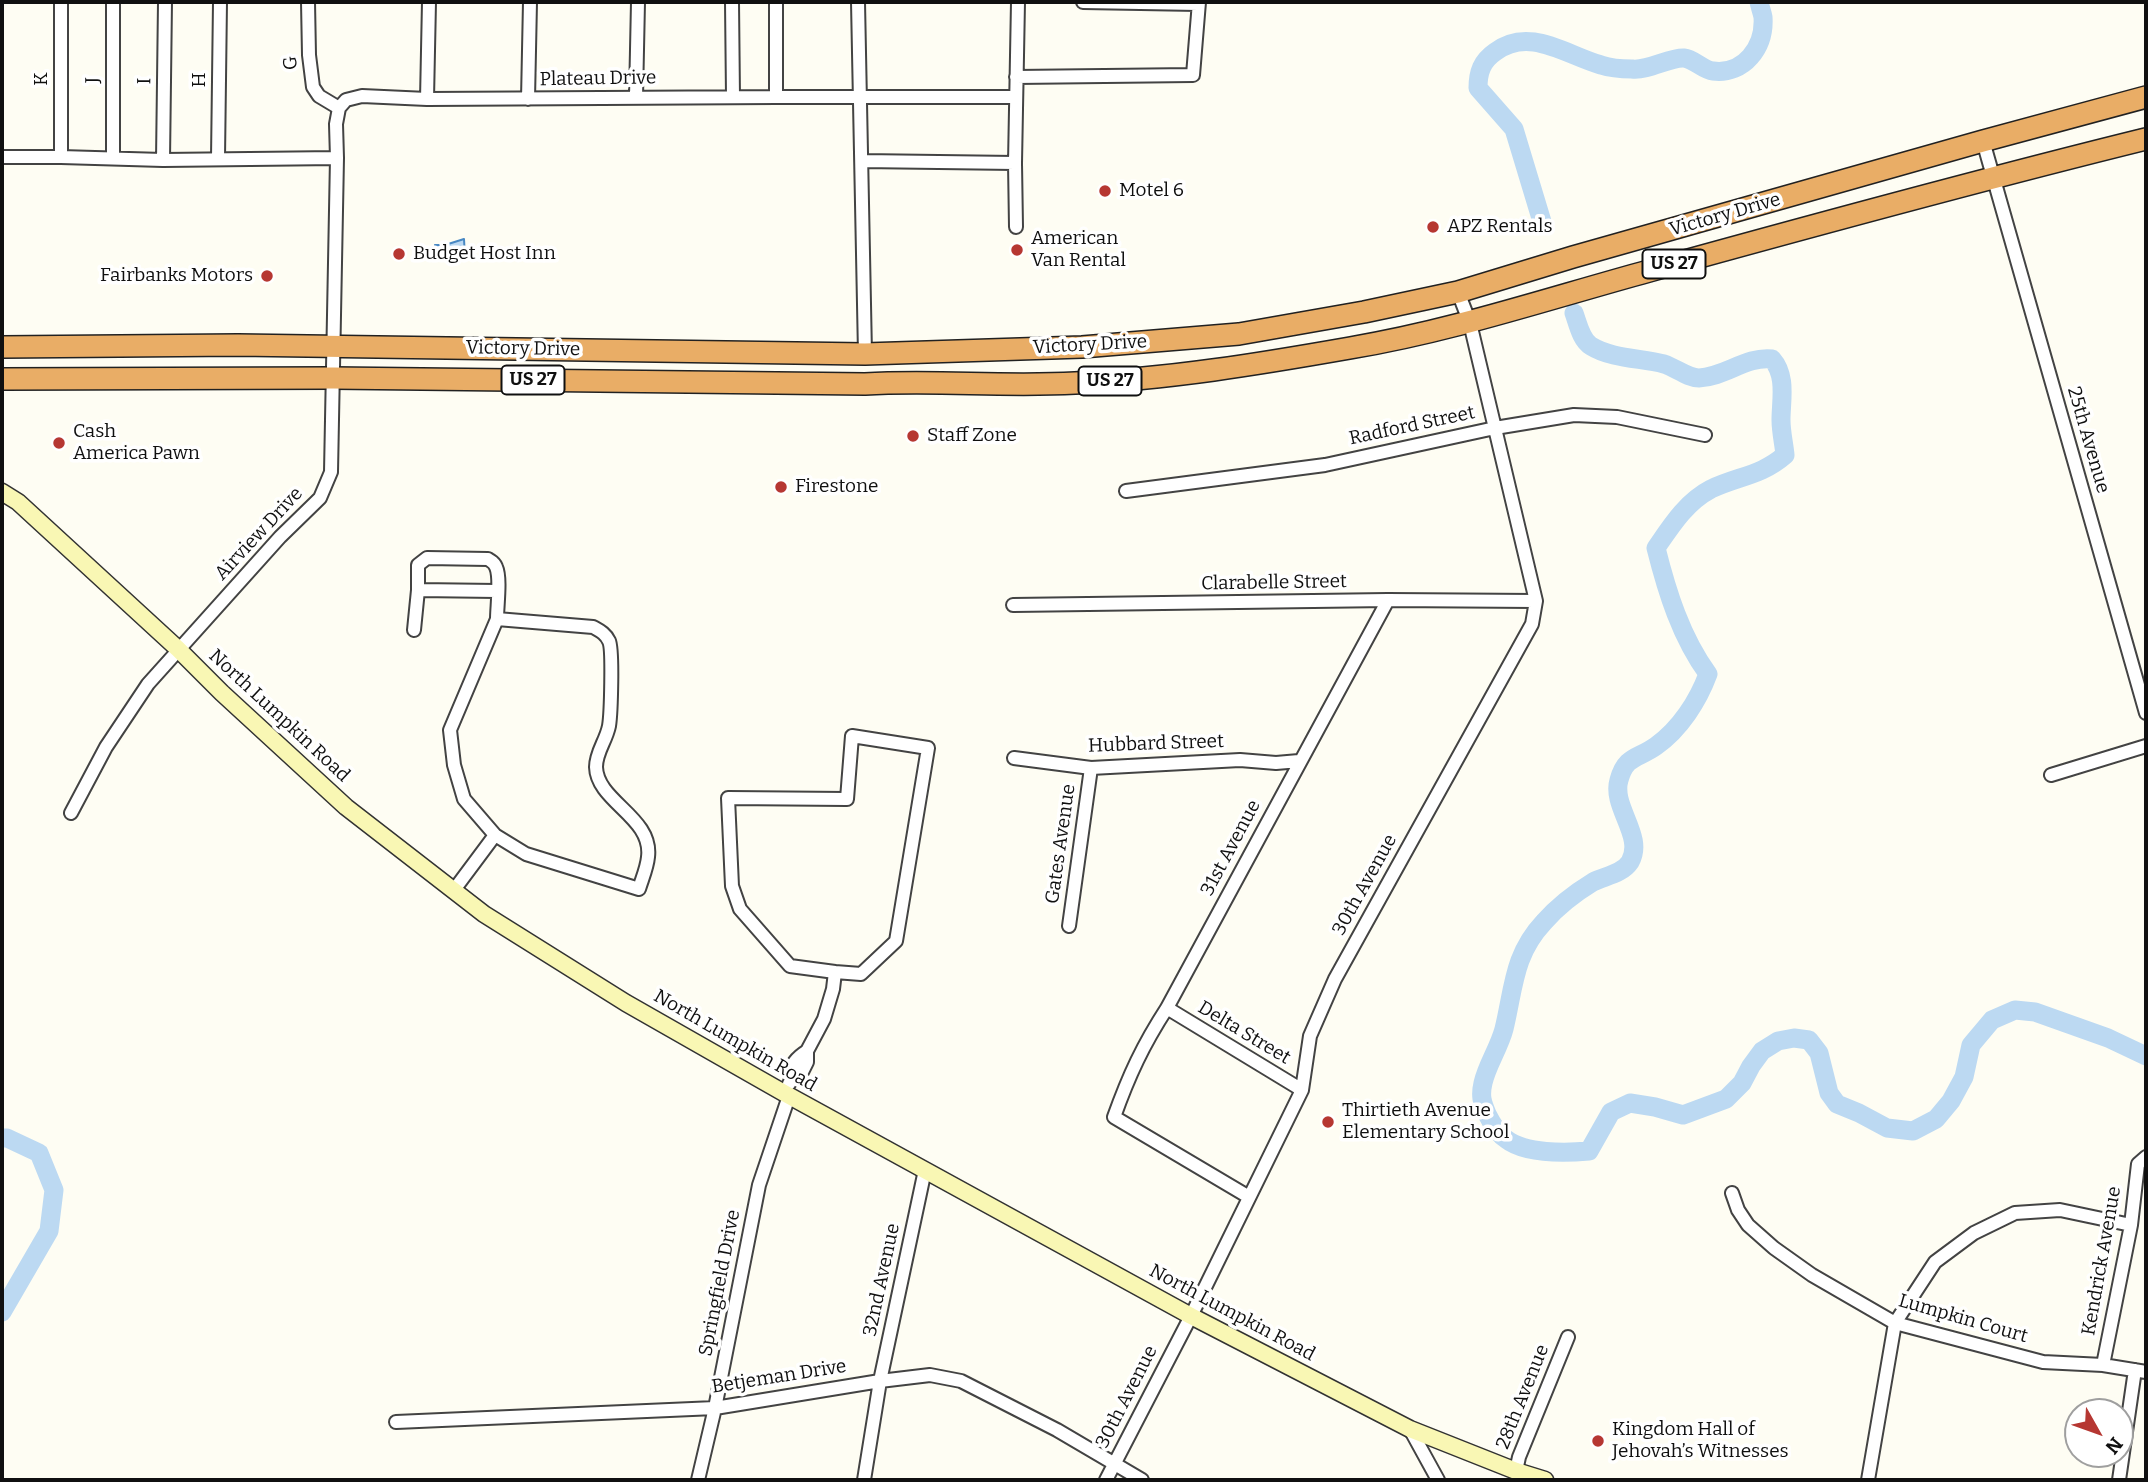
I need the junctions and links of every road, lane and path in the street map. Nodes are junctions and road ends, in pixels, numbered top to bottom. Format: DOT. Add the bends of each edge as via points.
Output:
graph roads {
  1 [pos="61,2"];
  2 [pos="113,2"];
  3 [pos="165,2"];
  4 [pos="220,2"];
  5 [pos="308,2"];
  6 [pos="429,2"];
  7 [pos="530,2"];
  8 [pos="638,2"];
  9 [pos="732,2"];
  10 [pos="776,2"];
  11 [pos="858,2"];
  12 [pos="1018,2"];
  13 [pos="1083,2"];
  14 [pos="1198,3"];
  15 [pos="1016,76"];
  16 [pos="636,97"];
  17 [pos="733,97"];
  18 [pos="776,97"];
  19 [pos="861,97"];
  20 [pos="1016,97"];
  21 [pos="2146,97"];
  22 [pos="427,99"];
  23 [pos="528,99"];
  24 [pos="339,108"];
  25 [pos="2146,139"];
  26 [pos="1983,141"];
  27 [pos="2,157"];
  28 [pos="61,157"];
  29 [pos="113,158"];
  30 [pos="218,158"];
  31 [pos="337,158"];
  32 [pos="163,160"];
  33 [pos="862,162"];
  34 [pos="1015,163"];
  35 [pos="1994,177"];
  36 [pos="1016,227"];
  37 [pos="1458,292"];
  38 [pos="1469,323"];
  39 [pos="333,346"];
  40 [pos="2,347"];
  41 [pos="865,354"];
  42 [pos="332,378"];
  43 [pos="2,379"];
  44 [pos="865,384"];
  45 [pos="1495,428"];
  46 [pos="1705,435"];
  47 [pos="1126,491"];
  48 [pos="2,492"];
  49 [pos="418,590"];
  50 [pos="497,591"];
  51 [pos="1388,600"];
  52 [pos="1536,601"];
  53 [pos="1013,605"];
  54 [pos="497,619"];
  55 [pos="414,630"];
  56 [pos="178,649"];
  57 [pos="2146,713"];
  58 [pos="2146,746"];
  59 [pos="1014,758"];
  60 [pos="1299,761"];
  61 [pos="1091,768"];
  62 [pos="2051,775"];
  63 [pos="71,813"];
  64 [pos="495,835"];
  65 [pos="454,890"];
  66 [pos="1069,926"];
  67 [pos="835,972"];
  68 [pos="1167,1008"];
  69 [pos="788,1090"];
  70 [pos="1302,1090"];
  71 [pos="2142,1160"];
  72 [pos="925,1171"];
  73 [pos="1732,1193"];
  74 [pos="1249,1197"];
  75 [pos="2131,1225"];
  76 [pos="1191,1316"];
  77 [pos="1895,1323"];
  78 [pos="1568,1337"];
  79 [pos="2103,1365"];
  80 [pos="2141,1371"];
  81 [pos="880,1381"];
  82 [pos="715,1408"];
  83 [pos="396,1422"];
  84 [pos="1410,1429"];
  85 [pos="1114,1464"];
  86 [pos="1516,1471"];
  87 [pos="698,1480"];
  88 [pos="864,1480"];
  89 [pos="1106,1480"];
  90 [pos="1142,1480"];
  91 [pos="1438,1480"];
  92 [pos="1545,1480"];
  93 [pos="1868,1480"];
  94 [pos="2119,1480"];
  1 -- 28 [label="street, K"];
  2 -- 29 [label="street, J"];
  3 -- 32 [label="street, I"];
  4 -- 30 [label="street, H"];
  5 -- 24 [label="street, G" via="313,86 319,96"];
  6 -- 22 [label="street"];
  7 -- 23 [label="street"];
  8 -- 16 [label="street"];
  9 -- 17 [label="street"];
  10 -- 18 [label="street"];
  11 -- 19 [label="street"];
  12 -- 15 [label="street"];
  13 -- 14 [label="street"];
  14 -- 15 [label="street" via="1193,75"];
  15 -- 20 [label="street"];
  16 -- 17 [label="street, Plateau Drive"];
  16 -- 23 [label="street, Plateau Drive"];
  17 -- 18 [label="street, Plateau Drive"];
  18 -- 19 [label="street, Plateau Drive"];
  19 -- 20 [label="street, Plateau Drive"];
  19 -- 33 [label="street"];
  20 -- 34 [label="street"];
  21 -- 26 [label="highway, Victory Drive / US 27"];
  22 -- 23 [label="street, Plateau Drive"];
  22 -- 24 [label="street, Plateau Drive" via="362,96 346,100"];
  24 -- 31 [label="street, Airview Drive"];
  25 -- 35 [label="highway, Victory Drive / US 27"];
  26 -- 35 [label="street, 25th Avenue"];
  26 -- 37 [label="highway, Victory Drive / US 27"];
  27 -- 28 [label="street"];
  28 -- 29 [label="street"];
  29 -- 32 [label="street"];
  30 -- 31 [label="street"];
  30 -- 32 [label="street"];
  31 -- 39 [label="street, Airview Drive"];
  33 -- 34 [label="street"];
  33 -- 41 [label="street"];
  34 -- 36 [label="street"];
  35 -- 38 [label="highway, Victory Drive / US 27"];
  35 -- 57 [label="street, 25th Avenue"];
  37 -- 38 [label="street, 30th Avenue"];
  37 -- 41 [label="highway, Victory Drive / US 27" via="1239,334 1082,347"];
  38 -- 44 [label="highway, Victory Drive / US 27" via="1353,348 1167,377 1073,384"];
  38 -- 45 [label="street, 30th Avenue"];
  39 -- 40 [label="highway, Victory Drive / US 27"];
  39 -- 41 [label="highway, Victory Drive / US 27"];
  39 -- 42 [label="street, Airview Drive"];
  41 -- 44 [label="highway"];
  42 -- 43 [label="highway, Victory Drive / US 27"];
  42 -- 44 [label="highway, Victory Drive / US 27"];
  42 -- 56 [label="street, Airview Drive" via="331,472 320,498"];
  45 -- 46 [label="street, Radford Street" via="1574,415 1616,417"];
  45 -- 47 [label="street, Radford Street" via="1325,465"];
  45 -- 52 [label="street, 30th Avenue"];
  48 -- 56 [label="street, North Lumpkin Road"];
  49 -- 50 [label="street"];
  49 -- 50 [label="street" via="418,565 427,558 439,558 488,559 497,569"];
  49 -- 55 [label="street"];
  50 -- 54 [label="street"];
  51 -- 52 [label="street, Clarabelle Street"];
  51 -- 53 [label="street, Clarabelle Street"];
  51 -- 60 [label="street, 31st Avenue"];
  52 -- 70 [label="street, 30th Avenue" via="1532,624 1335,979 1310,1036"];
  54 -- 64 [label="street" via="450,730 464,799"];
  54 -- 64 [label="street" via="593,627 608,640 608,727 596,769 599,783 642,831 648,857 639,888 526,854"];
  56 -- 63 [label="street, Airview Drive" via="106,747"];
  56 -- 65 [label="street, North Lumpkin Road" via="346,807"];
  58 -- 62 [label="street"];
  59 -- 61 [label="street, Hubbard Street"];
  60 -- 61 [label="street, Hubbard Street"];
  60 -- 68 [label="street, 31st Avenue"];
  61 -- 66 [label="street, Gates Avenue"];
  64 -- 65 [label="street"];
  65 -- 69 [label="street, North Lumpkin Road" via="484,914 626,1003"];
  67 -- 67 [label="street" via="861,974 896,941 928,748 852,736 847,799 728,798 732,886 740,909 790,966"];
  67 -- 69 [label="street, Springfield Drive" via="834,989 807,1051 807,1062"];
  68 -- 70 [label="street, Delta Street"];
  68 -- 74 [label="street, 31st Avenue" via="1144,1043 1114,1116"];
  69 -- 72 [label="street, North Lumpkin Road"];
  69 -- 82 [label="street, Springfield Drive" via="759,1185"];
  70 -- 74 [label="street, 30th Avenue"];
  71 -- 75 [label="street, Kendrick Avenue"];
  72 -- 76 [label="street, North Lumpkin Road"];
  72 -- 81 [label="street, 32nd Avenue"];
  73 -- 77 [label="street, Lumpkin Court" via="1748,1225 1774,1248"];
  74 -- 76 [label="street, 30th Avenue"];
  75 -- 77 [label="street" via="2060,1210 2015,1213 1974,1233 1936,1262"];
  75 -- 79 [label="street, Kendrick Avenue"];
  76 -- 84 [label="street, North Lumpkin Road"];
  76 -- 85 [label="street, 30th Avenue"];
  77 -- 79 [label="street, Lumpkin Court" via="2043,1362"];
  77 -- 93 [label="street"];
  78 -- 86 [label="street, 28th Avenue"];
  79 -- 80 [label="street, Lumpkin Court"];
  80 -- 94 [label="street"];
  81 -- 82 [label="street, Betjeman Drive"];
  81 -- 85 [label="street, Betjeman Drive" via="930,1375 961,1381"];
  81 -- 88 [label="street, 32nd Avenue"];
  82 -- 83 [label="street, Betjeman Drive"];
  82 -- 87 [label="street, Springfield Drive"];
  84 -- 86 [label="street, North Lumpkin Road"];
  84 -- 91 [label="street"];
  85 -- 89 [label="street, 30th Avenue"];
  85 -- 90 [label="street, Betjeman Drive"];
  86 -- 92 [label="street, North Lumpkin Road"];
}
